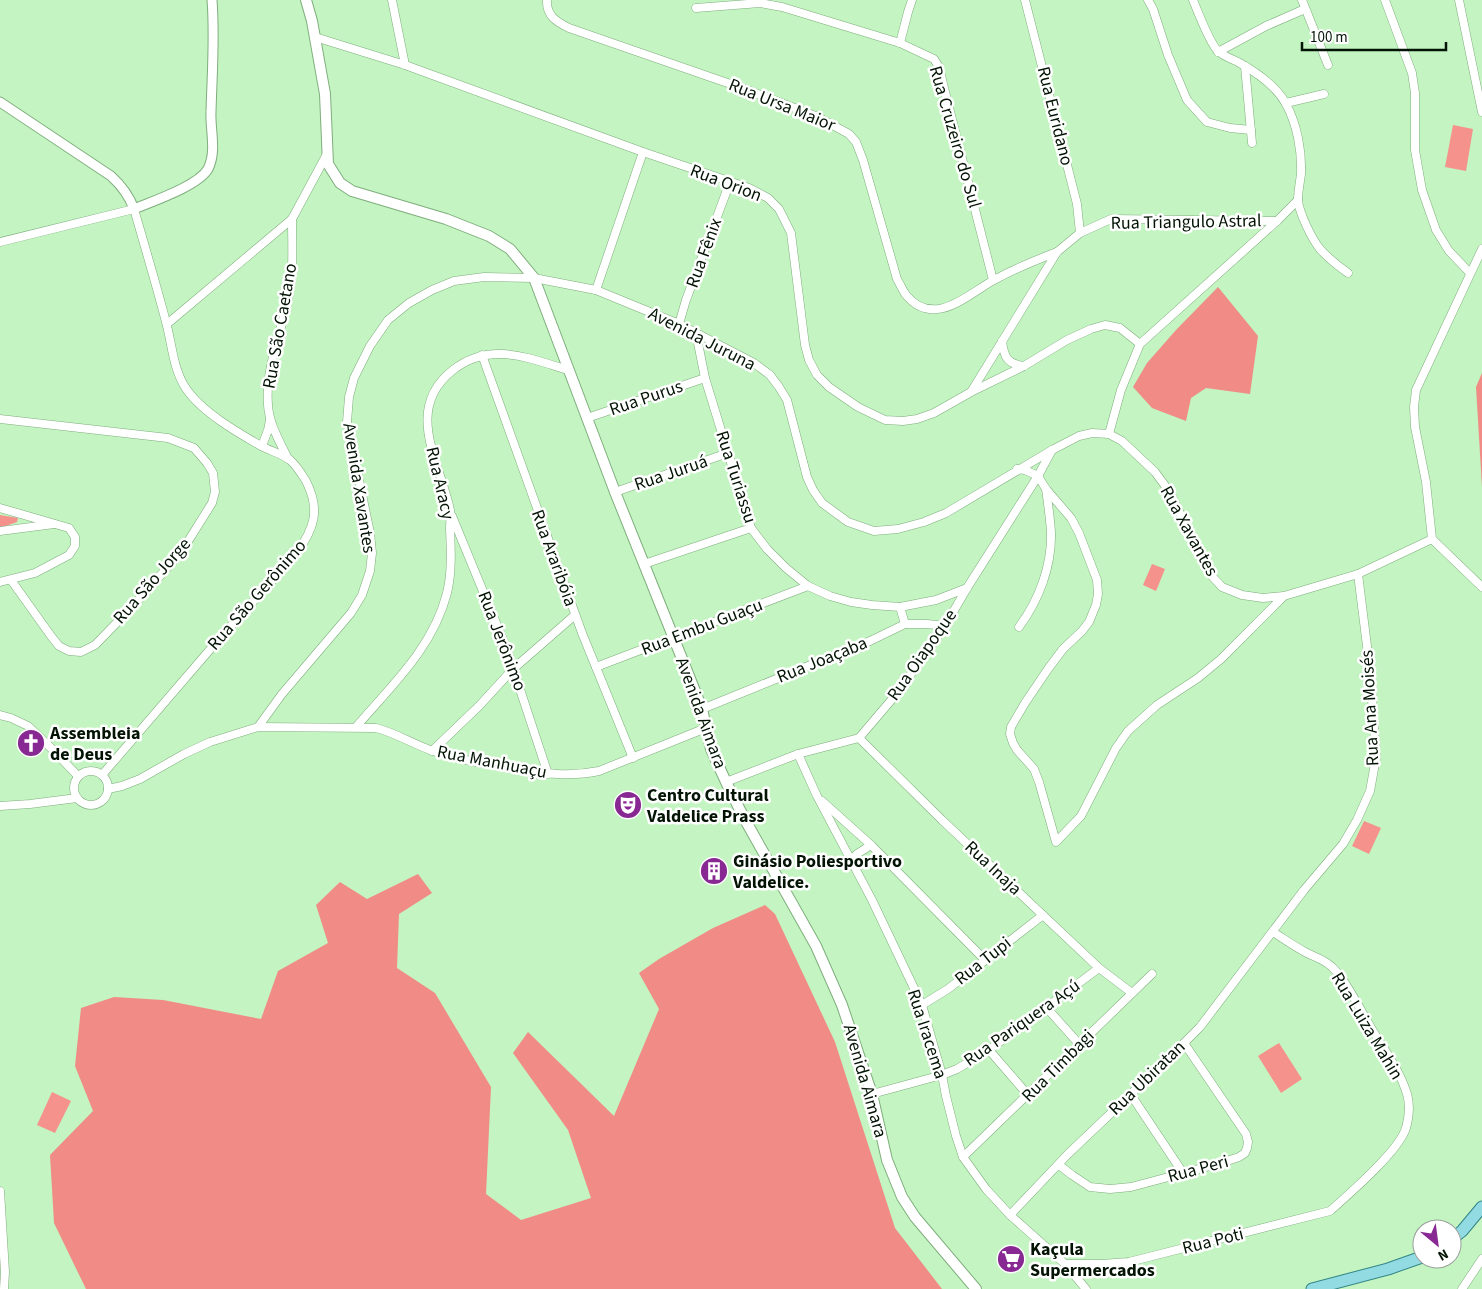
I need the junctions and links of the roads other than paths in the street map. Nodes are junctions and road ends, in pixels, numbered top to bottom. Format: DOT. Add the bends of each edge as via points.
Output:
graph roads {
  1 [pos="212,0"];
  2 [pos="306,0"];
  3 [pos="392,0"];
  4 [pos="547,0"];
  5 [pos="912,0"];
  6 [pos="1025,0"];
  7 [pos="1148,0"];
  8 [pos="1193,0"];
  9 [pos="1302,0"];
  10 [pos="1385,0"];
  11 [pos="1460,0"];
  12 [pos="696,8"];
  13 [pos="1305,9"];
  14 [pos="315,37"];
  15 [pos="900,43"];
  16 [pos="1218,52"];
  17 [pos="405,65"];
  18 [pos="1328,65"];
  19 [pos="1245,66"];
  20 [pos="1324,94"];
  21 [pos="0,102"];
  22 [pos="1286,103"];
  23 [pos="1482,112"];
  24 [pos="1251,130"];
  25 [pos="1252,143"];
  26 [pos="643,152"];
  27 [pos="327,154"];
  28 [pos="730,182"];
  29 [pos="1298,200"];
  30 [pos="134,209"];
  31 [pos="292,219"];
  32 [pos="1277,221"];
  33 [pos="1080,233"];
  34 [pos="0,242"];
  35 [pos="1482,249"];
  36 [pos="1057,252"];
  37 [pos="1348,273"];
  38 [pos="1470,273"];
  39 [pos="534,278"];
  40 [pos="993,280"];
  41 [pos="596,290"];
  42 [pos="167,324"];
  43 [pos="679,324"];
  44 [pos="696,332"];
  45 [pos="1002,341"];
  46 [pos="1140,344"];
  47 [pos="482,355"];
  48 [pos="1024,366"];
  49 [pos="568,370"];
  50 [pos="705,378"];
  51 [pos="971,392"];
  52 [pos="587,418"];
  53 [pos="0,419"];
  54 [pos="270,420"];
  55 [pos="1108,434"];
  56 [pos="262,446"];
  57 [pos="1052,450"];
  58 [pos="728,454"];
  59 [pos="288,459"];
  60 [pos="1017,469"];
  61 [pos="1038,476"];
  62 [pos="1046,489"];
  63 [pos="615,492"];
  64 [pos="0,508"];
  65 [pos="450,511"];
  66 [pos="56,524"];
  67 [pos="751,528"];
  68 [pos="0,531"];
  69 [pos="1432,539"];
  70 [pos="644,564"];
  71 [pos="1358,574"];
  72 [pos="11,580"];
  73 [pos="0,582"];
  74 [pos="808,586"];
  75 [pos="1482,587"];
  76 [pos="967,588"];
  77 [pos="1284,596"];
  78 [pos="900,607"];
  79 [pos="575,614"];
  80 [pos="906,624"];
  81 [pos="945,626"];
  82 [pos="1019,627"];
  83 [pos="674,637"];
  84 [pos="596,667"];
  85 [pos="514,669"];
  86 [pos="702,709"];
  87 [pos="0,715"];
  88 [pos="258,727"];
  89 [pos="356,728"];
  90 [pos="706,728"];
  91 [pos="859,738"];
  92 [pos="432,751"];
  93 [pos="798,754"];
  94 [pos="633,758"];
  95 [pos="548,774"];
  96 [pos="102,775"];
  97 [pos="78,776"];
  98 [pos="726,782"];
  99 [pos="108,789"];
  100 [pos="817,796"];
  101 [pos="77,798"];
  102 [pos="0,806"];
  103 [pos="871,845"];
  104 [pos="851,860"];
  105 [pos="1043,915"];
  106 [pos="1273,932"];
  107 [pos="985,960"];
  108 [pos="1099,968"];
  109 [pos="1152,974"];
  110 [pos="1132,993"];
  111 [pos="922,1005"];
  112 [pos="1046,1007"];
  113 [pos="1184,1043"];
  114 [pos="1079,1044"];
  115 [pos="989,1050"];
  116 [pos="942,1075"];
  117 [pos="872,1094"];
  118 [pos="1028,1095"];
  119 [pos="1131,1095"];
  120 [pos="964,1157"];
  121 [pos="1059,1165"];
  122 [pos="1183,1173"];
  123 [pos="0,1191"];
  124 [pos="1482,1207"];
  125 [pos="1330,1212"];
  126 [pos="1010,1215"];
  127 [pos="1462,1231"];
  128 [pos="1482,1259"];
  129 [pos="1412,1261"];
  130 [pos="1064,1264"];
  131 [pos="4,1289"];
  132 [pos="976,1289"];
  133 [pos="1086,1289"];
  134 [pos="1312,1289"];
  135 [pos="1462,1289"];
  1 -- 30 [label="street" via="212,155 208,169 198,180"];
  2 -- 14 [label="main road"];
  3 -- 17 [label="street"];
  4 -- 40 [label="street, Rua Ursa Maior" via="550,16 569,28 818,116 849,134 863,160 897,279 906,295 918,306 929,309 947,307"];
  5 -- 15 [label="street"];
  6 -- 33 [label="street, Rua Euridano" via="1078,204"];
  7 -- 24 [label="street" via="1187,100 1207,122"];
  8 -- 16 [label="street"];
  9 -- 13 [label="street"];
  10 -- 38 [label="street" via="1412,73 1415,150 1422,190 1436,230"];
  11 -- 23 [label="street"];
  12 -- 15 [label="street, Rua Cruzeiro do Sul" via="760,3"];
  13 -- 16 [label="street"];
  13 -- 18 [label="street"];
  14 -- 17 [label="street, Rua Orion"];
  14 -- 27 [label="main road" via="325,94"];
  15 -- 40 [label="street, Rua Cruzeiro do Sul" via="934,59 939,67"];
  16 -- 19 [label="street"];
  17 -- 26 [label="street, Rua Orion"];
  19 -- 22 [label="street" via="1263,78"];
  19 -- 24 [label="street"];
  20 -- 22 [label="street"];
  21 -- 30 [label="street" via="111,176 129,195"];
  22 -- 29 [label="street" via="1300,148"];
  24 -- 25 [label="street"];
  26 -- 28 [label="street, Rua Orion"];
  26 -- 41 [label="street"];
  27 -- 31 [label="street"];
  27 -- 39 [label="main road" via="333,174 352,191 446,219 489,236 510,249"];
  28 -- 43 [label="street, Rua Fênix"];
  28 -- 51 [label="street, Rua Orion" via="768,198 785,218 791,233 805,345 817,375 829,387 858,407 885,420 904,421 934,413"];
  29 -- 32 [label="street"];
  29 -- 37 [label="street" via="1318,248"];
  30 -- 34 [label="street"];
  30 -- 42 [label="street, Rua São Gerônimo"];
  31 -- 42 [label="street"];
  31 -- 54 [label="street, Rua São Caetano" via="293,268 289,298 268,377"];
  32 -- 33 [label="street, Rua Triangulo Astral" via="1111,219"];
  32 -- 46 [label="street"];
  33 -- 36 [label="street, Rua Triangulo Astral"];
  35 -- 38 [label="street"];
  36 -- 40 [label="street, Rua Ursa Maior"];
  36 -- 45 [label="street, Rua Triangulo Astral"];
  38 -- 69 [label="street" via="1416,390 1415,427"];
  39 -- 41 [label="street, Avenida Juruna"];
  39 -- 49 [label="main road, Avenida Aimara"];
  39 -- 88 [label="street, Avenida Xavantes" via="484,277 454,281 432,290 408,303 388,320 370,346 354,378 347,422 370,533 370,571 362,595 350,613"];
  41 -- 43 [label="street, Avenida Juruna"];
  42 -- 56 [label="street, Rua São Gerônimo" via="178,375 186,389 211,414"];
  43 -- 44 [label="street, Avenida Juruna"];
  44 -- 50 [label="street, Rua Turiassu"];
  44 -- 60 [label="street, Avenida Juruna" via="770,375 787,400 813,490 822,503 848,522 874,531 924,522 946,513"];
  45 -- 48 [label="street" via="1009,361"];
  45 -- 51 [label="street, Rua Triangulo Astral"];
  46 -- 48 [label="street, Rua Orion" via="1120,328 1105,325 1067,340"];
  46 -- 55 [label="street"];
  47 -- 49 [label="street, Rua Aracy" via="506,354"];
  47 -- 65 [label="street, Rua Aracy" via="456,367 442,378 433,391 428,410 427,427 433,455"];
  47 -- 79 [label="street, Rua Araribóia"];
  48 -- 51 [label="street, Rua Orion"];
  49 -- 52 [label="main road, Avenida Aimara"];
  50 -- 52 [label="street, Rua Purus"];
  50 -- 58 [label="street, Rua Turiassu"];
  52 -- 63 [label="main road, Avenida Aimara"];
  53 -- 72 [label="street, Rua São Jorge" via="168,438 194,448 213,473 215,492 212,503 182,551 95,645 82,652 69,652 59,646"];
  54 -- 56 [label="street"];
  54 -- 59 [label="street, Rua São Caetano"];
  55 -- 57 [label="street" via="1079,436"];
  55 -- 77 [label="street, Rua Xavantes" via="1122,440 1155,472 1169,491 1210,574 1222,587 1242,595"];
  56 -- 59 [label="street, Rua São Gerônimo"];
  57 -- 60 [label="street, Avenida Juruna"];
  57 -- 61 [label="street, Rua Oiapoque"];
  58 -- 63 [label="street, Rua Juruá"];
  58 -- 67 [label="street, Rua Turiassu"];
  59 -- 96 [label="street, Rua São Gerônimo" via="298,467 314,504 314,522 307,539"];
  60 -- 61 [label="street"];
  61 -- 62 [label="street"];
  61 -- 76 [label="street, Rua Oiapoque"];
  62 -- 77 [label="street" via="1071,518 1079,533 1097,580 1098,594 1089,622 1048,669 1011,728 1010,734 1017,750 1034,769 1056,842 1081,816 1128,731 1157,705 1221,659"];
  62 -- 82 [label="street" via="1051,531 1046,573 1030,612"];
  63 -- 70 [label="main road, Avenida Aimara"];
  64 -- 66 [label="street"];
  65 -- 85 [label="street, Rua Jerônimo"];
  65 -- 89 [label="street, Rua Aracy" via="447,592 439,618 411,664"];
  66 -- 68 [label="street"];
  66 -- 72 [label="street" via="69,528 75,537 75,546 69,555 35,573"];
  67 -- 70 [label="street"];
  67 -- 74 [label="street, Rua Turiassu" via="767,549"];
  69 -- 71 [label="street"];
  69 -- 75 [label="street"];
  70 -- 83 [label="main road, Avenida Aimara"];
  71 -- 77 [label="street"];
  71 -- 106 [label="street, Rua Ana Moisés" via="1370,670 1376,758 1370,792 1343,844"];
  72 -- 73 [label="street"];
  74 -- 78 [label="street, Rua Turiassu" via="851,602"];
  74 -- 83 [label="street, Rua Embu Guaçu"];
  76 -- 78 [label="street, Rua Turiassu" via="936,600"];
  76 -- 81 [label="street, Rua Oiapoque"];
  78 -- 80 [label="street"];
  79 -- 84 [label="street, Rua Araribóia"];
  79 -- 85 [label="street"];
  80 -- 81 [label="street, Rua Joaçaba"];
  80 -- 86 [label="street, Rua Joaçaba"];
  81 -- 91 [label="street, Rua Oiapoque"];
  83 -- 84 [label="street, Rua Embu Guaçu"];
  83 -- 86 [label="main road, Avenida Aimara"];
  84 -- 94 [label="street, Rua Araribóia"];
  85 -- 92 [label="street"];
  85 -- 95 [label="street, Rua Jerônimo"];
  86 -- 90 [label="main road, Avenida Aimara"];
  87 -- 97 [label="street" via="28,726"];
  88 -- 89 [label="street, Rua Manhuaçu"];
  88 -- 99 [label="street, Rua Manhuaçu" via="210,742 140,778"];
  89 -- 92 [label="street, Rua Manhuaçu" via="388,731"];
  90 -- 94 [label="street, Rua Manhuaçu"];
  90 -- 98 [label="main road, Avenida Aimara" via="711,749"];
  91 -- 93 [label="street"];
  91 -- 105 [label="street, Rua Inaja"];
  92 -- 95 [label="street, Rua Manhuaçu" via="471,762"];
  93 -- 98 [label="street"];
  93 -- 100 [label="street, Rua Iracema"];
  94 -- 95 [label="street, Rua Manhuaçu" via="599,771"];
  96 -- 97 [label="street" via="87,771"];
  96 -- 99 [label="street"];
  97 -- 101 [label="street" via="73,787"];
  98 -- 117 [label="main road, Avenida Aimara" via="816,946 842,1005"];
  99 -- 101 [label="street" via="98,803 87,805"];
  100 -- 103 [label="street"];
  100 -- 104 [label="street, Rua Iracema"];
  101 -- 102 [label="street"];
  103 -- 104 [label="street"];
  103 -- 107 [label="street"];
  104 -- 111 [label="street, Rua Iracema"];
  105 -- 107 [label="street, Rua Tupi"];
  105 -- 108 [label="street, Rua Inaja"];
  106 -- 113 [label="street, Rua Ubiratan"];
  106 -- 125 [label="street, Rua Luiza Mahin" via="1307,954 1323,960 1337,972 1397,1070 1409,1101 1406,1128 1393,1149"];
  107 -- 111 [label="street, Rua Tupi"];
  108 -- 110 [label="street, Rua Inaja"];
  108 -- 112 [label="street, Rua Pariquera Açú"];
  109 -- 110 [label="street, Rua Timbagi"];
  110 -- 114 [label="street, Rua Timbagi"];
  111 -- 116 [label="street, Rua Iracema"];
  112 -- 114 [label="street"];
  112 -- 115 [label="street, Rua Pariquera Açú"];
  113 -- 119 [label="street, Rua Ubiratan"];
  113 -- 122 [label="street, Rua Peri" via="1241,1126 1248,1142 1245,1153 1240,1157"];
  114 -- 118 [label="street, Rua Timbagi"];
  115 -- 116 [label="street, Rua Pariquera Açú"];
  115 -- 118 [label="street"];
  116 -- 117 [label="street, Rua Pariquera Açú"];
  116 -- 120 [label="street, Rua Iracema"];
  117 -- 132 [label="main road, Avenida Aimara" via="887,1160 902,1197"];
  118 -- 120 [label="street, Rua Timbagi"];
  119 -- 121 [label="street, Rua Ubiratan"];
  119 -- 122 [label="street"];
  120 -- 126 [label="street, Rua Iracema" via="986,1189"];
  121 -- 122 [label="street, Rua Peri" via="1080,1182 1100,1189 1131,1187"];
  121 -- 126 [label="street, Rua Ubiratan"];
  123 -- 131 [label="street"];
  124 -- 127 [label="main road"];
  125 -- 130 [label="street, Rua Poti" via="1129,1262"];
  126 -- 130 [label="street, Rua Iracema"];
  128 -- 135 [label="street"];
  129 -- 134 [label="main road"];
  130 -- 133 [label="street, Rua Iracema"];
}
